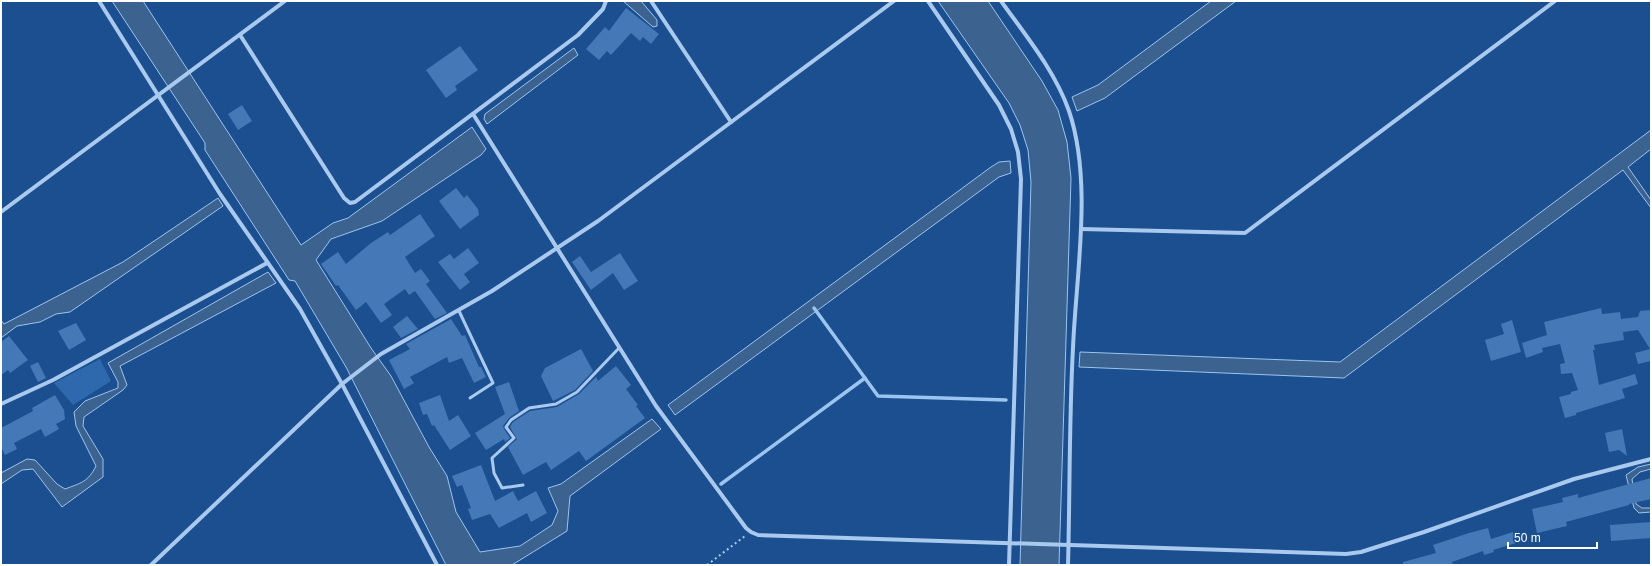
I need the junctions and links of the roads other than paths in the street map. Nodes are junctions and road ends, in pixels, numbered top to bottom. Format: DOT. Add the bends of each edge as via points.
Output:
graph roads {
  1 [pos="99,1"];
  2 [pos="285,1"];
  3 [pos="606,1"];
  4 [pos="650,1"];
  5 [pos="894,1"];
  6 [pos="928,1"];
  7 [pos="1001,1"];
  8 [pos="1555,1"];
  9 [pos="240,35"];
  10 [pos="159,95"];
  11 [pos="473,114"];
  12 [pos="731,122"];
  13 [pos="1,212"];
  14 [pos="1081,229"];
  15 [pos="556,248"];
  16 [pos="267,263"];
  17 [pos="459,311"];
  18 [pos="619,348"];
  19 [pos="342,384"];
  20 [pos="470,398"];
  21 [pos="1,404"];
  22 [pos="1651,459"];
  23 [pos="523,485"];
  24 [pos="1010,544"];
  25 [pos="1069,546"];
  26 [pos="150,565"];
  27 [pos="436,565"];
  28 [pos="1009,565"];
  29 [pos="1068,565"];
  1 -- 10 [label="street"];
  2 -- 9 [label="street"];
  3 -- 11 [label="street" via="603,9 578,35"];
  4 -- 12 [label="street"];
  5 -- 12 [label="street"];
  6 -- 24 [label="street" via="999,105 1011,129 1018,152 1021,179"];
  7 -- 14 [label="street" via="1042,59 1069,111 1080,168"];
  8 -- 14 [label="street" via="1245,233"];
  9 -- 10 [label="street"];
  9 -- 11 [label="street" via="344,198 350,203 355,202"];
  10 -- 13 [label="street"];
  10 -- 16 [label="street" via="220,194"];
  11 -- 15 [label="street"];
  12 -- 15 [label="street" via="598,221"];
  14 -- 25 [label="street" via="1072,348"];
  15 -- 17 [label="street"];
  15 -- 18 [label="street"];
  16 -- 19 [label="street" via="300,309"];
  16 -- 21 [label="street" via="53,380"];
  17 -- 19 [label="street" via="381,354"];
  17 -- 20 [label="lane" via="493,383"];
  18 -- 23 [label="lane" via="577,392 556,404 529,408 511,420 506,427 514,438 492,458 494,473 502,488"];
  18 -- 24 [label="street" via="656,406 751,532 758,535"];
  19 -- 26 [label="street"];
  19 -- 27 [label="street"];
  22 -- 25 [label="street" via="1574,479 1361,552 1346,554"];
  24 -- 25 [label="street"];
  24 -- 28 [label="street"];
  25 -- 29 [label="street"];
}
